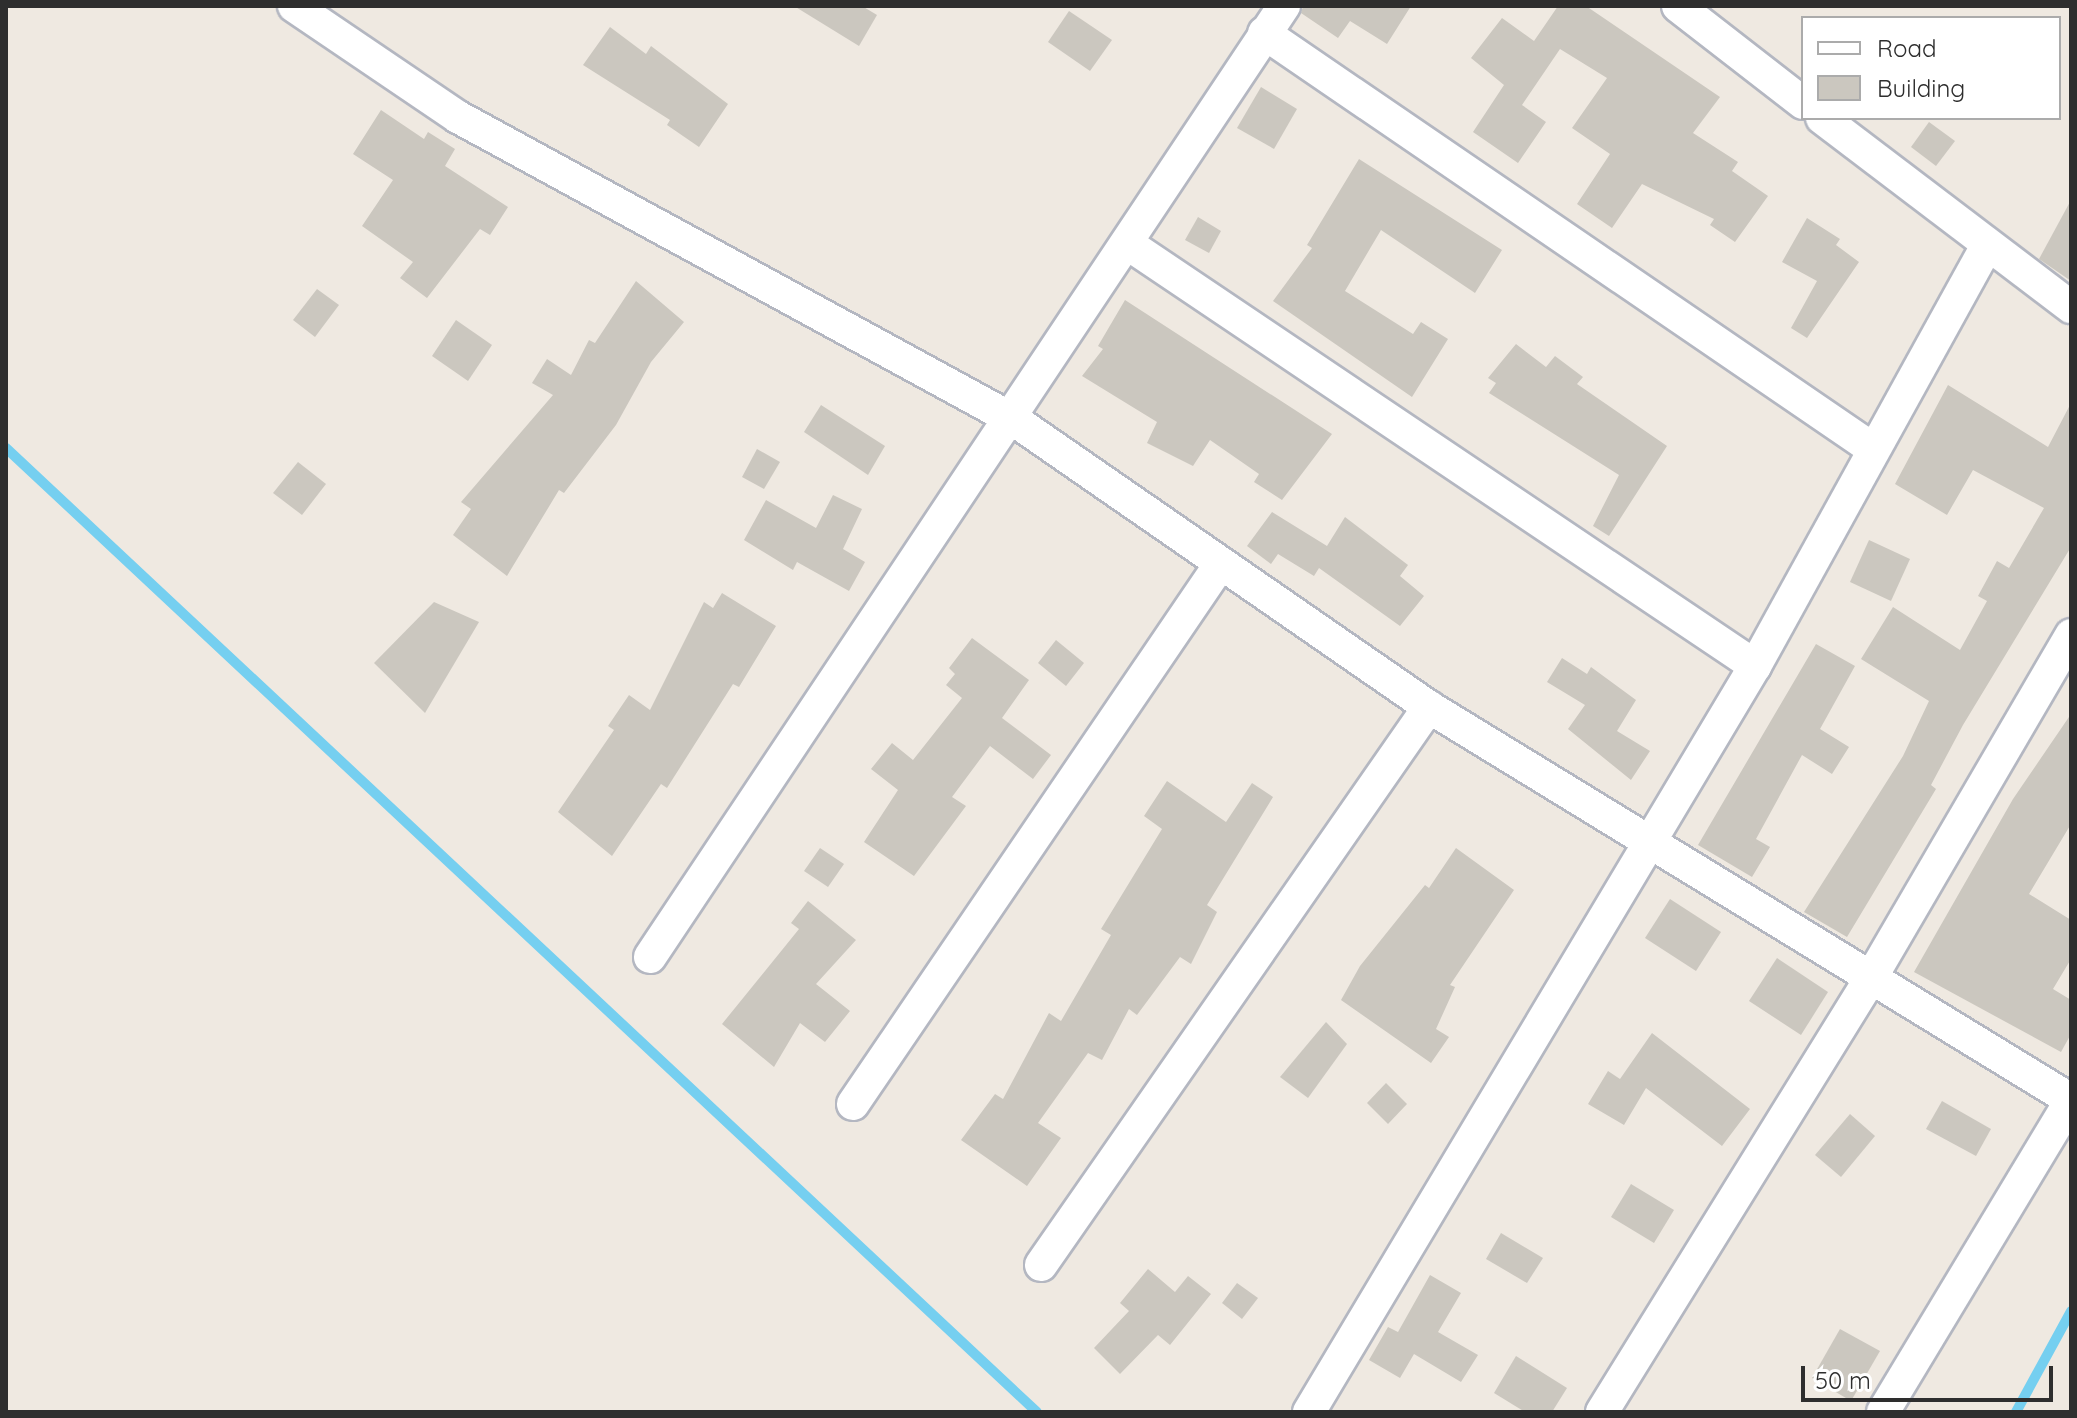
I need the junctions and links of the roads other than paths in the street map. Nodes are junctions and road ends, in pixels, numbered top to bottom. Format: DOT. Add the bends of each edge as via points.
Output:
graph roads {
  1 [pos="294,6"];
  2 [pos="1284,6"];
  3 [pos="1678,6"];
  4 [pos="1264,33"];
  5 [pos="1801,101"];
  6 [pos="1825,120"];
  7 [pos="1128,244"];
  8 [pos="1987,246"];
  9 [pos="2071,307"];
  10 [pos="1014,420"];
  11 [pos="1873,449"];
  12 [pos="1221,563"];
  13 [pos="2071,635"];
  14 [pos="1755,666"];
  15 [pos="1429,707"];
  16 [pos="1648,846"];
  17 [pos="650,957"];
  18 [pos="1872,976"];
  19 [pos="2071,1100"];
  20 [pos="853,1104"];
  21 [pos="1041,1265"];
  22 [pos="1309,1412"];
  23 [pos="1602,1412"];
  24 [pos="1883,1412"];
  1 -- 10 [label="street" via="458,117"];
  2 -- 4 [label="street"];
  3 -- 5 [label="street"];
  4 -- 7 [label="street"];
  4 -- 11 [label="street"];
  6 -- 8 [label="street"];
  7 -- 10 [label="street"];
  7 -- 14 [label="street"];
  8 -- 9 [label="street"];
  8 -- 11 [label="street"];
  10 -- 12 [label="street"];
  10 -- 17 [label="street"];
  11 -- 14 [label="street"];
  12 -- 15 [label="street"];
  12 -- 20 [label="street"];
  13 -- 18 [label="street"];
  14 -- 16 [label="street"];
  15 -- 16 [label="street"];
  15 -- 21 [label="street"];
  16 -- 18 [label="street"];
  16 -- 22 [label="street"];
  18 -- 19 [label="street"];
  18 -- 23 [label="street"];
  19 -- 24 [label="street"];
}
